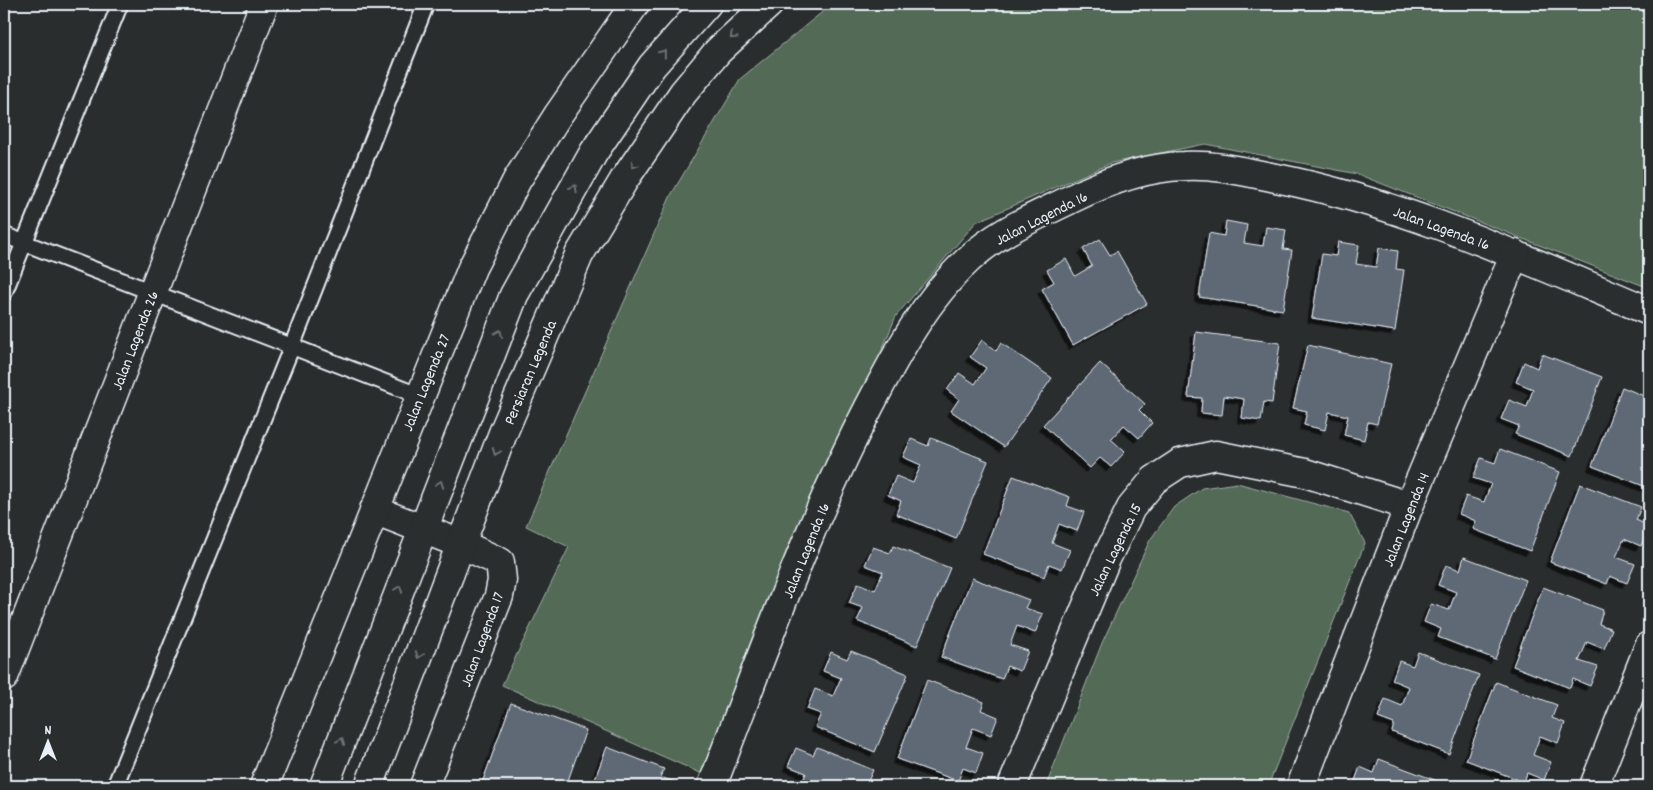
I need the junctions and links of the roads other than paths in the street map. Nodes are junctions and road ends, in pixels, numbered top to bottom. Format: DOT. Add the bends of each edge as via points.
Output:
graph roads {
  1 [pos="120,4"];
  2 [pos="264,4"];
  3 [pos="426,4"];
  4 [pos="635,4"];
  5 [pos="707,4"];
  6 [pos="769,4"];
  7 [pos="4,235"];
  8 [pos="24,242"];
  9 [pos="1515,254"];
  10 [pos="152,292"];
  11 [pos="4,293"];
  12 [pos="1649,311"];
  13 [pos="292,346"];
  14 [pos="420,396"];
  15 [pos="1409,506"];
  16 [pos="374,510"];
  17 [pos="422,529"];
  18 [pos="461,544"];
  19 [pos="1649,646"];
  20 [pos="4,677"];
  21 [pos="116,786"];
  22 [pos="264,786"];
  23 [pos="324,786"];
  24 [pos="369,786"];
  25 [pos="424,786"];
  26 [pos="712,786"];
  27 [pos="1012,786"];
  28 [pos="1301,786"];
  29 [pos="1594,786"];
  1 -- 8 [label="lane"];
  2 -- 10 [label="street, Jalan Lagenda 26"];
  3 -- 13 [label="lane"];
  4 -- 14 [label="street, Jalan Lagenda 27" via="558,116 496,218"];
  17 -- 5 [label="street, one-way" via="514,295 594,152 652,66"];
  6 -- 18 [label="street, Persiaran Legenda, one-way" via="718,51 683,93 624,180 579,255"];
  7 -- 8 [label="lane"];
  8 -- 10 [label="lane"];
  8 -- 11 [label="lane"];
  9 -- 12 [label="street, Jalan Lagenda 16"];
  9 -- 15 [label="street, Jalan Lagenda 14"];
  9 -- 26 [label="street, Jalan Lagenda 16" via="1431,221 1318,186 1235,170 1184,166 1136,173 1083,193 1006,231 970,258 941,288 884,378 823,502"];
  10 -- 13 [label="lane"];
  10 -- 20 [label="street, Jalan Lagenda 26"];
  13 -- 14 [label="lane"];
  13 -- 21 [label="lane"];
  14 -- 16 [label="street, Jalan Lagenda 27"];
  15 -- 27 [label="street, Jalan Lagenda 15" via="1305,473 1216,455 1180,463 1154,480 1131,508 1106,559"];
  15 -- 28 [label="street, Jalan Lagenda 14"];
  16 -- 17 [label="street, Jalan Lagenda 17"];
  16 -- 22 [label="street, Jalan Lagenda 27"];
  17 -- 18 [label="street, Jalan Lagenda 17"];
  23 -- 17 [label="street, one-way"];
  18 -- 24 [label="street, Persiaran Legenda, one-way"];
  18 -- 25 [label="street, Jalan Lagenda 17" via="500,562 502,580 499,596"];
  19 -- 29 [label="street"];
}
